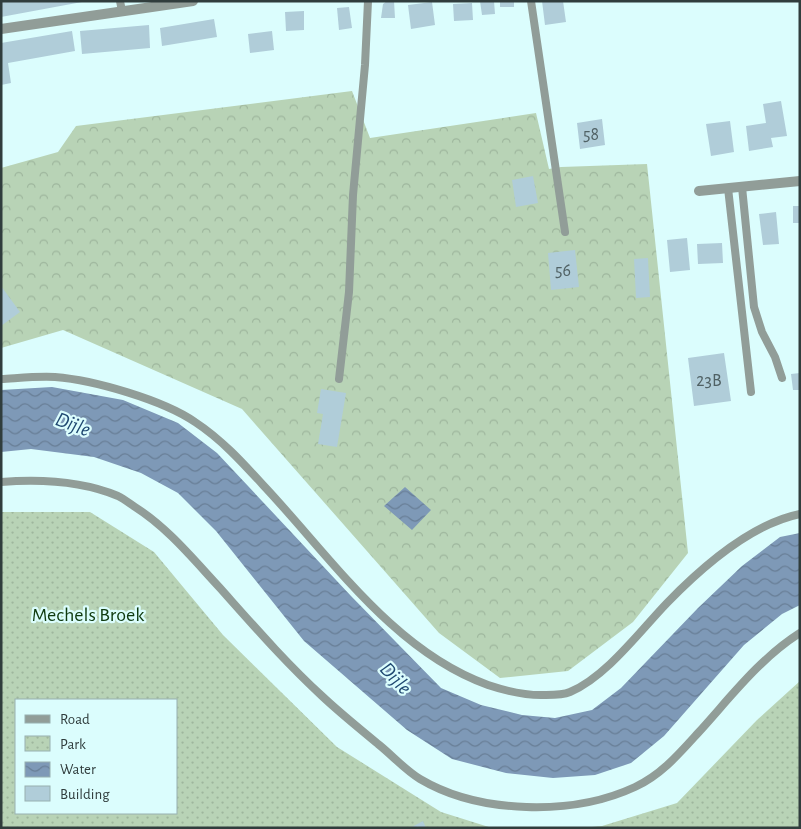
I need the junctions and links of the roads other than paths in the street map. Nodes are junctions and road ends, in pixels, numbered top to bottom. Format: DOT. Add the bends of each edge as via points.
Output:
graph roads {
  1 [pos="193,1"];
  2 [pos="368,1"];
  3 [pos="531,1"];
  4 [pos="121,6"];
  5 [pos="1,29"];
  6 [pos="800,181"];
  7 [pos="742,187"];
  8 [pos="728,188"];
  9 [pos="699,191"];
  10 [pos="565,232"];
  11 [pos="782,378"];
  12 [pos="1,379"];
  13 [pos="339,379"];
  14 [pos="751,392"];
  15 [pos="1,482"];
  16 [pos="800,514"];
  17 [pos="800,633"];
  1 -- 4 [label="street"];
  2 -- 13 [label="lane" via="349,292"];
  3 -- 10 [label="lane"];
  4 -- 5 [label="street"];
  6 -- 7 [label="street"];
  7 -- 8 [label="street"];
  7 -- 11 [label="lane" via="754,307"];
  8 -- 9 [label="street"];
  8 -- 14 [label="lane"];
  12 -- 16 [label="lane" via="55,377 100,385 152,401 193,420 231,451 364,598 406,636 450,668 509,692 543,696 568,693 595,678 669,601 730,547 762,528"];
  15 -- 17 [label="lane" via="29,480 94,489 120,497 142,511 179,543 279,654 351,722 419,778 446,791 483,802 524,807 562,805 600,800 635,787 663,770 756,668"];
}
